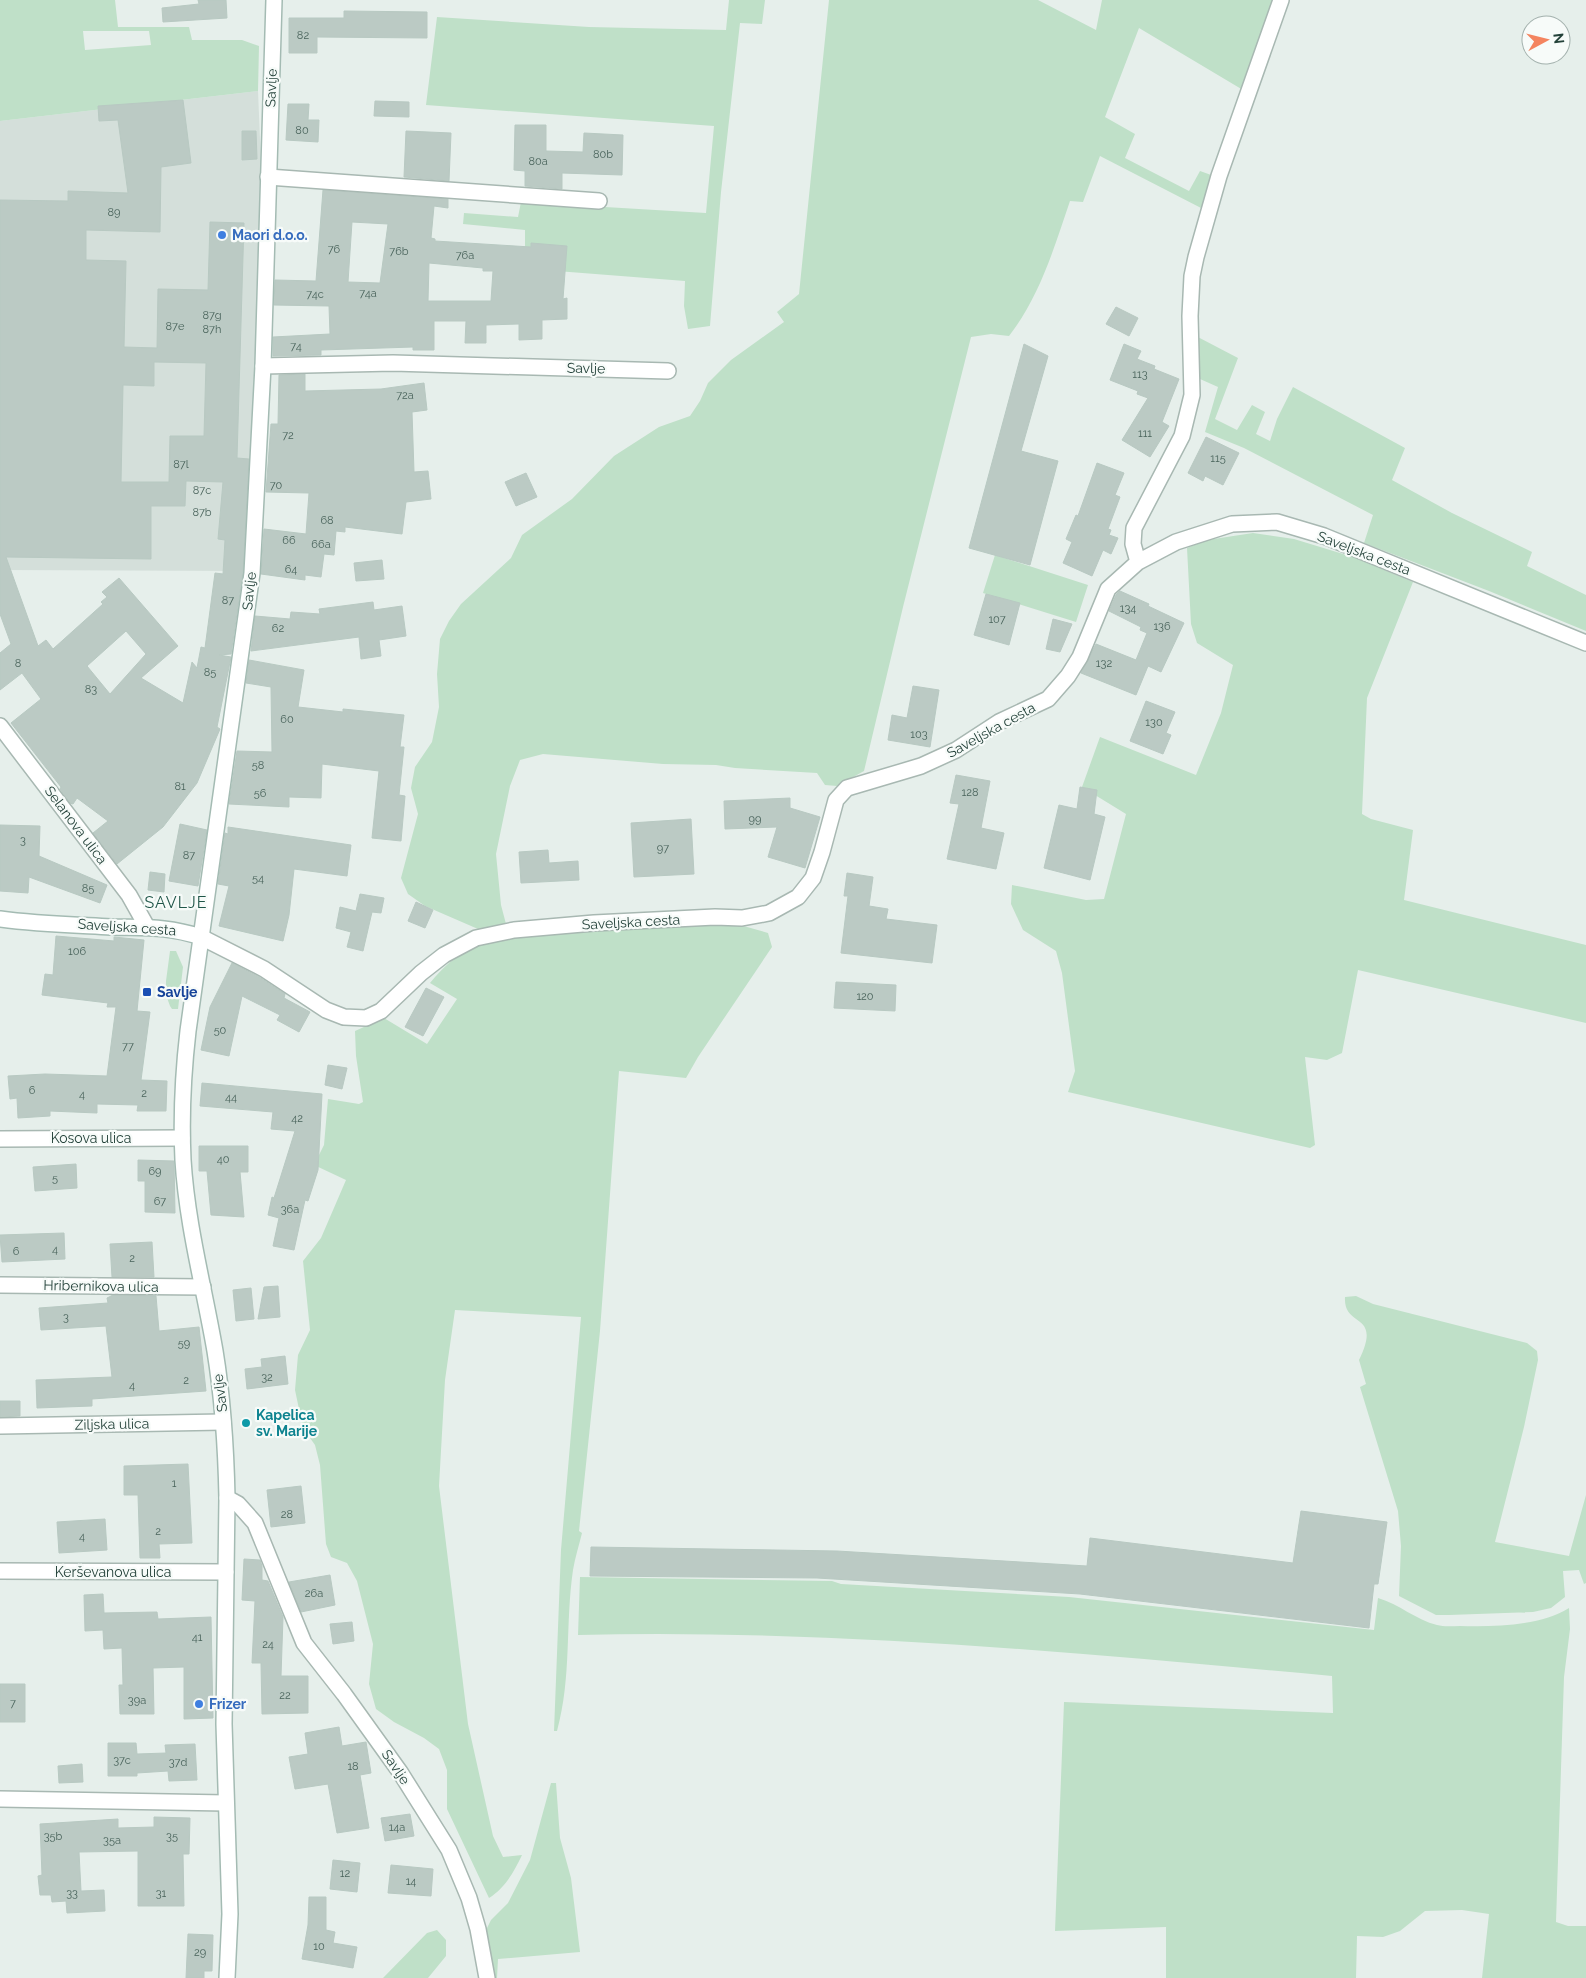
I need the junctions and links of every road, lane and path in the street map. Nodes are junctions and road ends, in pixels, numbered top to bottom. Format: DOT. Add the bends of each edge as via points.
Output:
graph roads {
  1 [pos="274,0"];
  2 [pos="1281,0"];
  3 [pos="268,177"];
  4 [pos="599,201"];
  5 [pos="263,366"];
  6 [pos="668,371"];
  7 [pos="1138,562"];
  8 [pos="1586,642"];
  9 [pos="0,726"];
  10 [pos="0,919"];
  11 [pos="148,927"];
  12 [pos="201,937"];
  13 [pos="182,1138"];
  14 [pos="0,1139"];
  15 [pos="0,1285"];
  16 [pos="203,1287"];
  17 [pos="223,1422"];
  18 [pos="0,1426"];
  19 [pos="227,1498"];
  20 [pos="0,1571"];
  21 [pos="226,1572"];
  22 [pos="0,1800"];
  23 [pos="226,1803"];
  24 [pos="227,1978"];
  25 [pos="486,1978"];
  1 -- 3 [label="street, Savlje"];
  2 -- 7 [label="street" via="1222,167 1196,257 1192,276 1190,338 1192,395 1182,436 1134,528 1133,544"];
  3 -- 4 [label="street"];
  3 -- 5 [label="street, Savlje"];
  5 -- 6 [label="street, Savlje" via="393,364"];
  5 -- 12 [label="street, Savlje" via="252,573"];
  7 -- 8 [label="street, Saveljska cesta" via="1176,542 1232,524 1277,522 1366,552"];
  7 -- 12 [label="street, Saveljska cesta" via="1108,589 1080,657 1048,699 999,722 956,750 921,766 847,788 836,800 812,878 798,897 769,913 742,918 594,923 514,930 476,938 444,955 381,1011 366,1018 344,1017 326,1010 264,969"];
  9 -- 11 [label="street, Selanova ulica" via="129,895"];
  10 -- 11 [label="street, Saveljska cesta"];
  11 -- 12 [label="street, Saveljska cesta" via="177,929"];
  12 -- 13 [label="street, Savlje" via="184,1069"];
  13 -- 14 [label="street, Kosova ulica"];
  13 -- 16 [label="street, Savlje" via="187,1193"];
  15 -- 16 [label="street, Hribernikova ulica"];
  16 -- 17 [label="street, Savlje"];
  17 -- 18 [label="street, Ziljska ulica"];
  17 -- 19 [label="street, Savlje"];
  19 -- 21 [label="street, Savlje"];
  19 -- 25 [label="street, Savlje" via="248,1513 254,1523 304,1642 400,1772 449,1850 478,1929"];
  20 -- 21 [label="street, Kerševanova ulica"];
  21 -- 23 [label="street, Savlje"];
  22 -- 23 [label="street"];
  23 -- 24 [label="street, Savlje" via="230,1914"];
}
